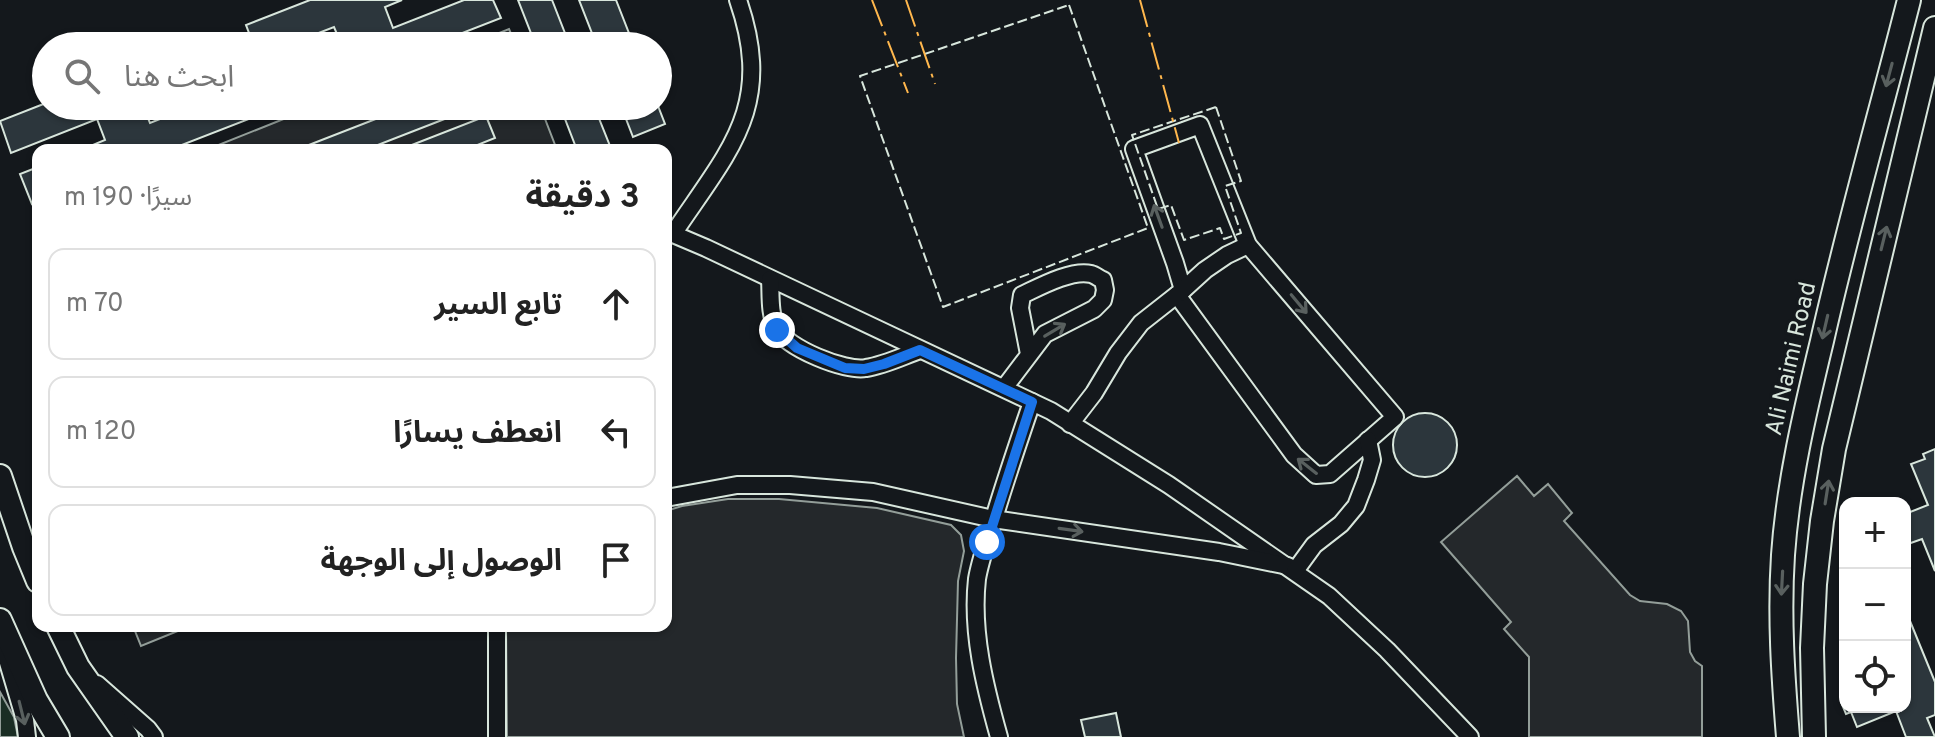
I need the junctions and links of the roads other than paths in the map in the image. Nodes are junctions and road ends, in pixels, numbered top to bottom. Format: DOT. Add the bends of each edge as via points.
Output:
graph roads {
  1 [pos="738,0"];
  2 [pos="1909,0"];
  3 [pos="1935,28"];
  4 [pos="1248,245"];
  5 [pos="770,279"];
  6 [pos="1180,293"];
  7 [pos="920,350"];
  8 [pos="1029,354"];
  9 [pos="1004,388"];
  10 [pos="1032,402"];
  11 [pos="1070,424"];
  12 [pos="1368,440"];
  13 [pos="0,476"];
  14 [pos="672,497"];
  15 [pos="993,519"];
  16 [pos="32,566"];
  17 [pos="1291,569"];
  18 [pos="0,620"];
  19 [pos="61,632"];
  20 [pos="497,632"];
  21 [pos="0,636"];
  22 [pos="78,667"];
  23 [pos="27,737"];
  24 [pos="58,737"];
  25 [pos="127,737"];
  26 [pos="154,737"];
  27 [pos="497,737"];
  28 [pos="999,737"];
  29 [pos="1470,737"];
  30 [pos="1788,737"];
  31 [pos="1814,737"];
  1 -- 5 [label="street" via="749,40 748,108 717,172 673,234"];
  2 -- 30 [label="main road, Ali Naimi Road, one-way" via="1846,237 1791,489 1781,607"];
  31 -- 3 [label="main road, one-way" via="1815,584 1834,449"];
  4 -- 6 [label="street" via="1205,270"];
  6 -- 4 [label="street, one-way" via="1175,263 1134,149 1200,125"];
  4 -- 12 [label="street, one-way" via="1395,417"];
  5 -- 7 [label="street"];
  5 -- 7 [label="street" via="777,330 797,348 845,368 864,369"];
  6 -- 11 [label="street" via="1141,323"];
  12 -- 6 [label="street, one-way" via="1330,474 1316,475 1294,455"];
  7 -- 9 [label="street"];
  8 -- 8 [label="street, one-way" via="1045,334 1094,309 1103,300 1103,280 1079,273 1022,295"];
  8 -- 9 [label="street"];
  9 -- 10 [label="street"];
  10 -- 11 [label="street"];
  10 -- 15 [label="street"];
  11 -- 17 [label="street"];
  12 -- 17 [label="street" via="1372,460 1356,506"];
  13 -- 16 [label="main road"];
  14 -- 15 [label="street" via="737,485 790,485 873,492"];
  15 -- 17 [label="street, one-way" via="1219,552"];
  15 -- 28 [label="street" via="977,577 976,613 980,658"];
  17 -- 29 [label="street" via="1387,650"];
  18 -- 24 [label="main road"];
  19 -- 22 [label="main road"];
  20 -- 27 [label="street"];
  21 -- 23 [label="street, one-way"];
  22 -- 25 [label="main road"];
  22 -- 26 [label="street"];
}
